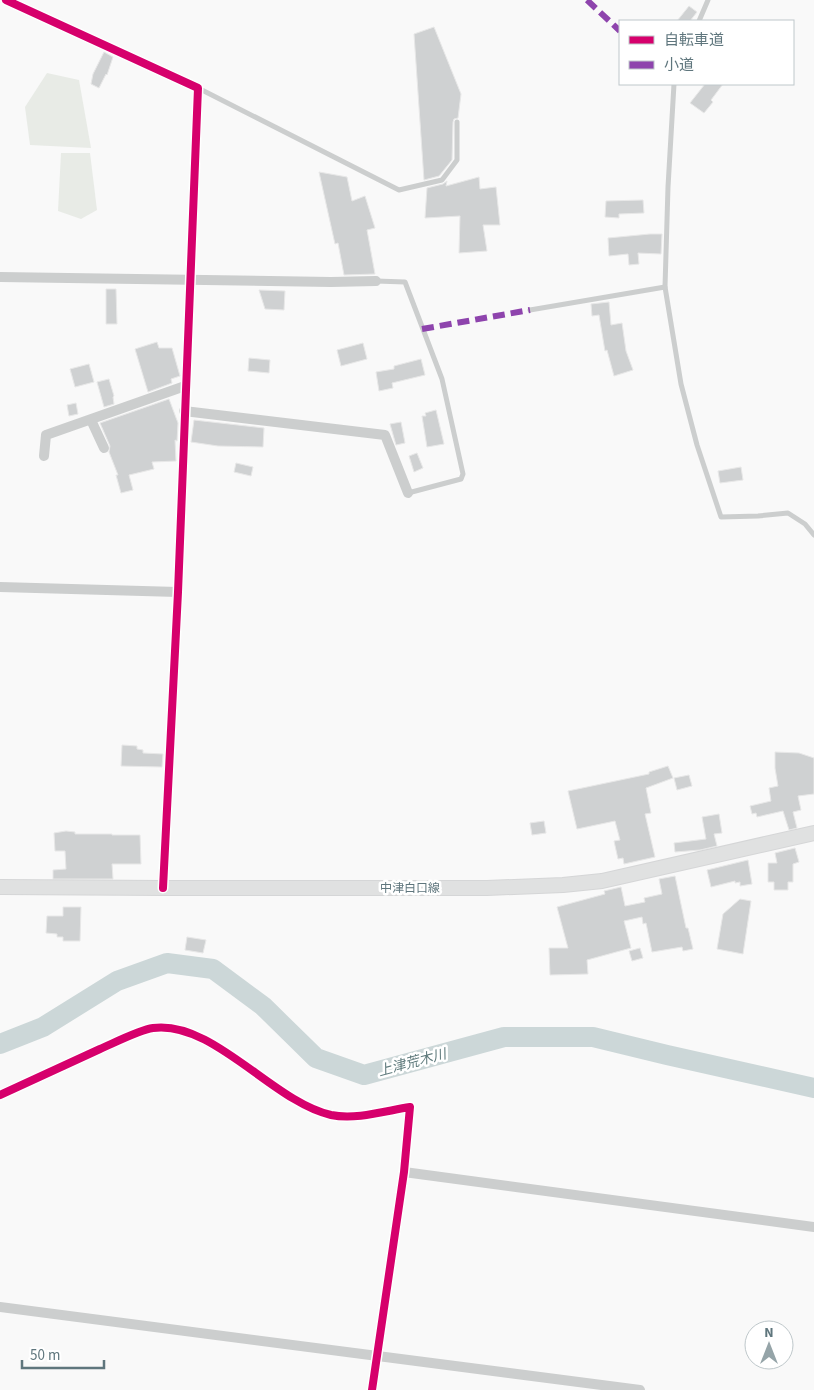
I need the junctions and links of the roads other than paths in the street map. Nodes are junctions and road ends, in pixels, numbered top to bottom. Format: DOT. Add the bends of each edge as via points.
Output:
graph roads {
  1 [pos="6,0"];
  2 [pos="708,0"];
  3 [pos="700,20"];
  4 [pos="674,85"];
  5 [pos="198,88"];
  6 [pos="457,122"];
  7 [pos="0,277"];
  8 [pos="190,279"];
  9 [pos="376,282"];
  10 [pos="665,287"];
  11 [pos="530,310"];
  12 [pos="185,386"];
  13 [pos="184,411"];
  14 [pos="91,420"];
  15 [pos="104,448"];
  16 [pos="44,456"];
  17 [pos="408,493"];
  18 [pos="814,535"];
  19 [pos="0,587"];
  20 [pos="178,592"];
  21 [pos="814,833"];
  22 [pos="0,887"];
  23 [pos="163,888"];
  24 [pos="0,1095"];
  25 [pos="404,1172"];
  26 [pos="814,1227"];
  27 [pos="0,1307"];
  28 [pos="376,1356"];
  29 [pos="372,1390"];
  30 [pos="640,1390"];
  1 -- 5 [label="street"];
  2 -- 3 [label="lane"];
  4 -- 10 [label="lane"];
  5 -- 6 [label="lane" via="399,190 442,180 457,160"];
  5 -- 8 [label="street"];
  7 -- 8 [label="street"];
  8 -- 9 [label="street"];
  8 -- 12 [label="street"];
  9 -- 17 [label="lane" via="405,282 442,379 463,474 460,478"];
  10 -- 11 [label="lane"];
  10 -- 18 [label="lane" via="681,384 721,517 788,513 805,524"];
  12 -- 13 [label="street"];
  12 -- 14 [label="street"];
  13 -- 17 [label="street" via="385,435"];
  13 -- 20 [label="street"];
  14 -- 15 [label="street"];
  14 -- 16 [label="street" via="46,435"];
  19 -- 20 [label="street"];
  20 -- 23 [label="street"];
  21 -- 23 [label="main road, 中津白口線" via="602,881 563,885"];
  22 -- 23 [label="main road, 中津白口線"];
  24 -- 25 [label="street" via="120,1040 153,1028 177,1029 229,1055 306,1107 332,1115 355,1116 410,1107"];
  25 -- 26 [label="street"];
  25 -- 28 [label="street"];
  27 -- 28 [label="street"];
  28 -- 29 [label="street"];
  28 -- 30 [label="street"];
}
